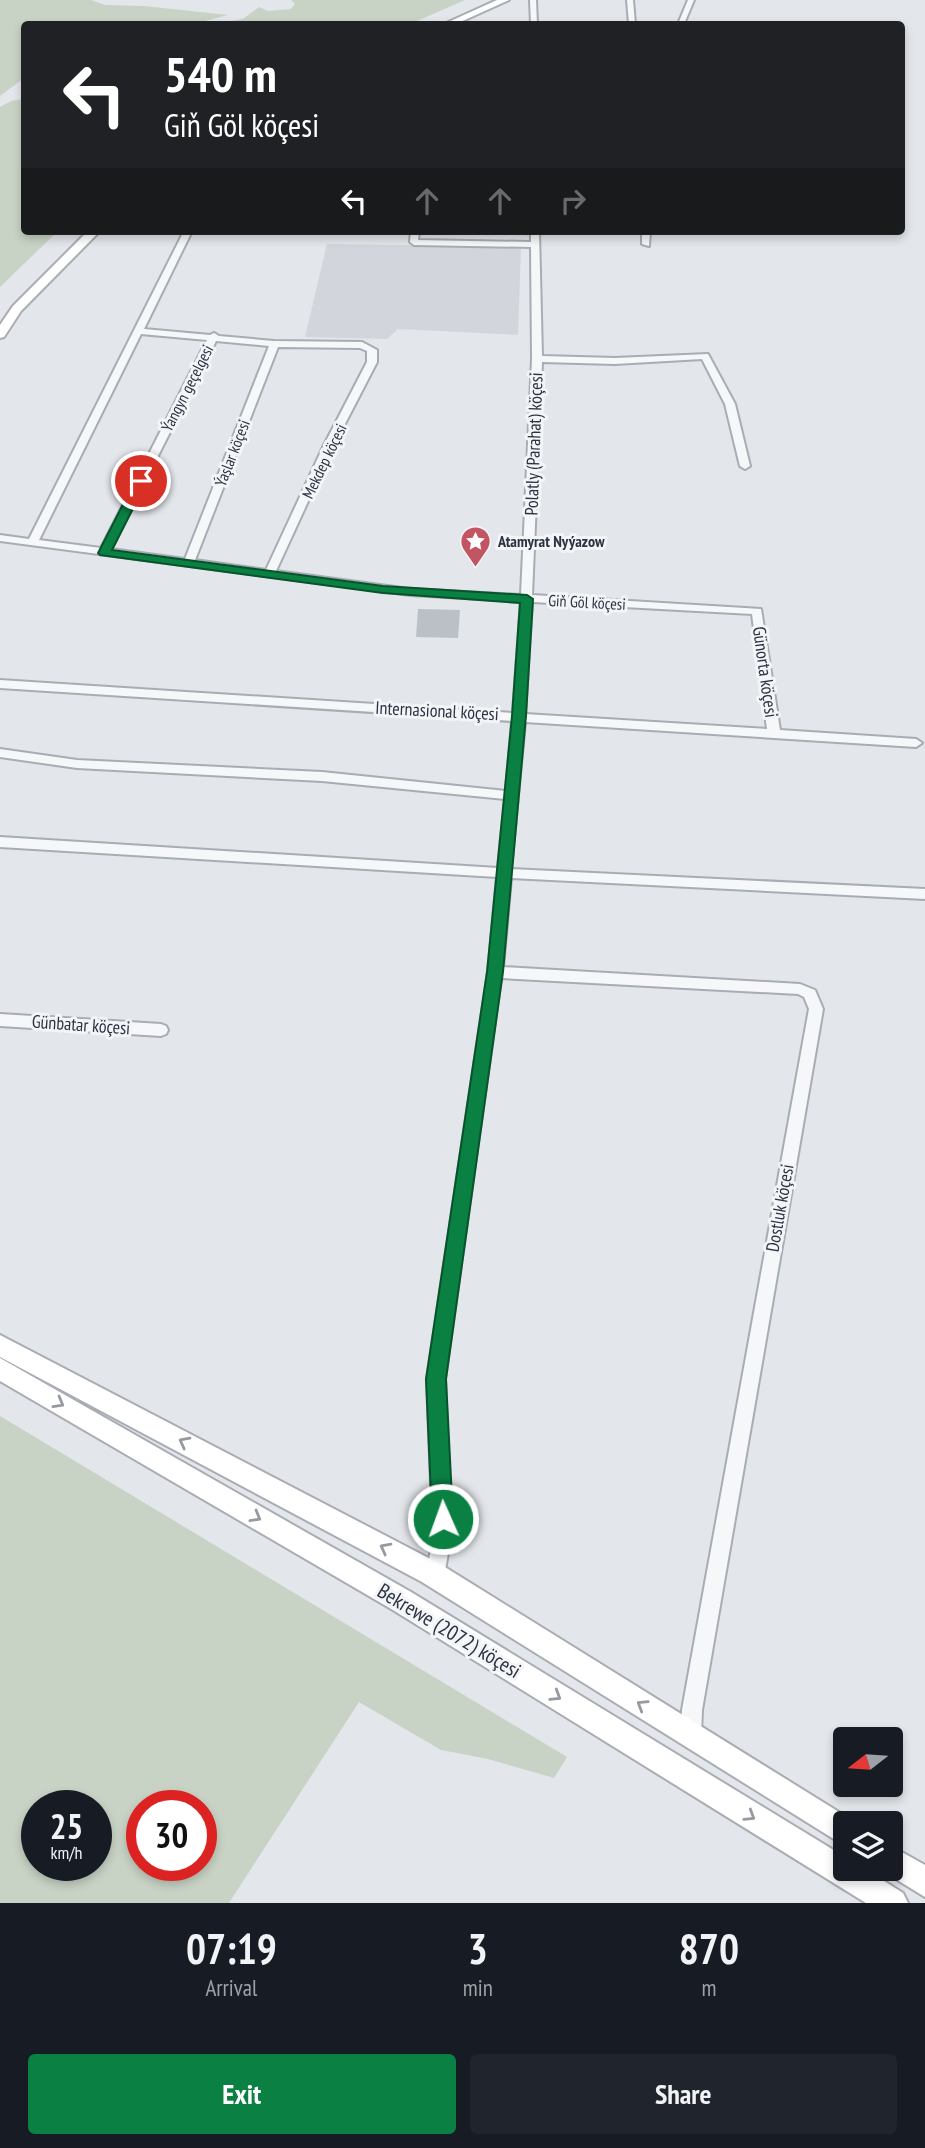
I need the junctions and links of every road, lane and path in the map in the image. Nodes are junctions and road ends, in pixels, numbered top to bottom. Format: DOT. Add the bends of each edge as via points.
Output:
graph roads {
  1 [pos="491,0"];
  2 [pos="505,0"];
  3 [pos="533,0"];
  4 [pos="630,0"];
  5 [pos="691,0"];
  6 [pos="443,21"];
  7 [pos="456,21"];
  8 [pos="534,21"];
  9 [pos="632,21"];
  10 [pos="682,21"];
  11 [pos="78,235"];
  12 [pos="90,235"];
  13 [pos="186,235"];
  14 [pos="415,235"];
  15 [pos="646,235"];
  16 [pos="535,238"];
  17 [pos="646,244"];
  18 [pos="0,316"];
  19 [pos="138,331"];
  20 [pos="0,334"];
  21 [pos="214,336"];
  22 [pos="274,344"];
  23 [pos="537,359"];
  24 [pos="744,466"];
  25 [pos="0,538"];
  26 [pos="33,542"];
  27 [pos="104,553"];
  28 [pos="189,563"];
  29 [pos="270,574"];
  30 [pos="527,599"];
  31 [pos="757,611"];
  32 [pos="0,684"];
  33 [pos="519,716"];
  34 [pos="774,733"];
  35 [pos="916,743"];
  36 [pos="0,753"];
  37 [pos="512,796"];
  38 [pos="0,842"];
  39 [pos="504,873"];
  40 [pos="925,894"];
  41 [pos="495,972"];
  42 [pos="0,1020"];
  43 [pos="161,1030"];
  44 [pos="0,1345"];
  45 [pos="0,1369"];
  46 [pos="431,1573"];
  47 [pos="691,1735"];
  48 [pos="833,1824"];
  49 [pos="903,1868"];
  50 [pos="925,1882"];
  51 [pos="893,1903"];
  1 -- 6 [label="main road"];
  2 -- 7 [label="main road"];
  3 -- 8 [label="street"];
  4 -- 9 [label="street"];
  5 -- 10 [label="street"];
  11 -- 18 [label="main road"];
  12 -- 20 [label="main road" via="17,309"];
  13 -- 19 [label="street"];
  14 -- 16 [label="street" via="414,242"];
  15 -- 17 [label="street"];
  16 -- 23 [label="street, Polatly (Parahat) köçesi"];
  19 -- 21 [label="street"];
  19 -- 26 [label="street"];
  21 -- 22 [label="street"];
  21 -- 27 [label="street, Ýangyn geçelgesi"];
  22 -- 28 [label="street, Ýaşlar köçesi"];
  22 -- 29 [label="street, Mekdep köçesi" via="370,347 372,362"];
  23 -- 24 [label="street" via="625,361 705,356 730,404"];
  23 -- 30 [label="street, Polatly (Parahat) köçesi"];
  25 -- 26 [label="street, Giň Göl köçesi"];
  26 -- 27 [label="street, Giň Göl köçesi"];
  27 -- 28 [label="street, Giň Göl köçesi"];
  28 -- 29 [label="street, Giň Göl köçesi"];
  29 -- 30 [label="street, Giň Göl köçesi" via="410,592"];
  30 -- 31 [label="street, Giň Göl köçesi"];
  30 -- 33 [label="street, Polatly (Parahat) köçesi"];
  31 -- 34 [label="street, Günorta köçesi"];
  32 -- 33 [label="street, Internasional köçesi"];
  33 -- 34 [label="street, Internasional köçesi"];
  33 -- 37 [label="street, Polatly (Parahat) köçesi"];
  34 -- 35 [label="street, Internasional köçesi"];
  36 -- 37 [label="street" via="35,761 237,772"];
  37 -- 39 [label="street, Polatly (Parahat) köçesi"];
  38 -- 39 [label="street"];
  39 -- 40 [label="street"];
  39 -- 41 [label="street, Polatly (Parahat) köçesi"];
  41 -- 46 [label="street, Polatly (Parahat) köçesi" via="436,1379 442,1537 439,1563"];
  41 -- 47 [label="street, Dostluk köçesi" via="800,989 810,994 816,1009"];
  42 -- 43 [label="street, Günbatar köçesi"];
  46 -- 44 [label="main road, Bekrewe (2072) köçesi, one-way"];
  45 -- 51 [label="main road, Bekrewe (2072) köçesi, one-way" via="402,1601"];
  47 -- 46 [label="main road, Bekrewe (2072) köçesi, one-way"];
  47 -- 48 [label="main road, Bekrewe (2072) köçesi"];
  49 -- 50 [label="main road"];
}
